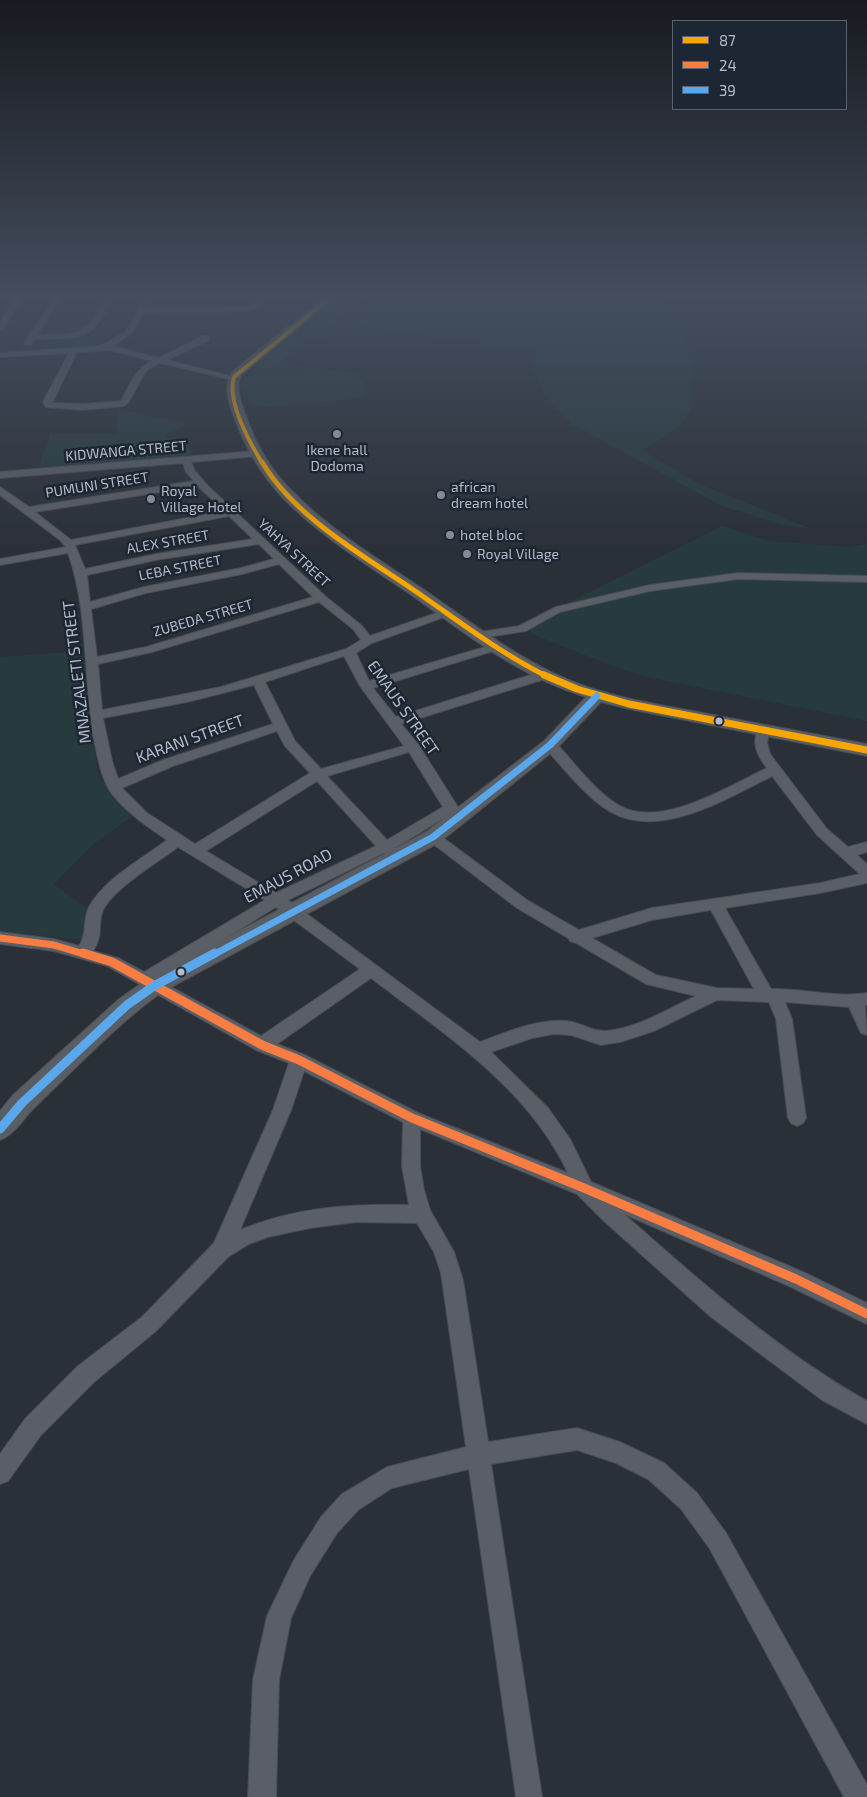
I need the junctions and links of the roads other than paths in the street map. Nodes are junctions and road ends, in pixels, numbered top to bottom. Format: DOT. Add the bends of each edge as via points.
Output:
graph roads {
  1 [pos="57,384"];
  2 [pos="134,384"];
  3 [pos="232,384"];
  4 [pos="255,454"];
  5 [pos="186,460"];
  6 [pos="0,475"];
  7 [pos="201,483"];
  8 [pos="0,490"];
  9 [pos="27,510"];
  10 [pos="231,513"];
  11 [pos="261,540"];
  12 [pos="71,545"];
  13 [pos="282,560"];
  14 [pos="0,562"];
  15 [pos="81,573"];
  16 [pos="867,578"];
  17 [pos="321,598"];
  18 [pos="86,607"];
  19 [pos="446,613"];
  20 [pos="480,635"];
  21 [pos="368,641"];
  22 [pos="496,646"];
  23 [pos="350,652"];
  24 [pos="92,662"];
  25 [pos="544,675"];
  26 [pos="258,680"];
  27 [pos="366,686"];
  28 [pos="597,696"];
  29 [pos="96,715"];
  30 [pos="394,722"];
  31 [pos="280,726"];
  32 [pos="764,730"];
  33 [pos="550,745"];
  34 [pos="413,747"];
  35 [pos="867,750"];
  36 [pos="776,769"];
  37 [pos="317,775"];
  38 [pos="114,786"];
  39 [pos="454,813"];
  40 [pos="433,837"];
  41 [pos="176,840"];
  42 [pos="867,847"];
  43 [pos="195,850"];
  44 [pos="391,852"];
  45 [pos="845,853"];
  46 [pos="867,872"];
  47 [pos="867,878"];
  48 [pos="714,904"];
  49 [pos="285,906"];
  50 [pos="576,937"];
  51 [pos="0,938"];
  52 [pos="83,953"];
  53 [pos="370,970"];
  54 [pos="149,983"];
  55 [pos="718,994"];
  56 [pos="770,996"];
  57 [pos="861,1000"];
  58 [pos="867,1028"];
  59 [pos="262,1045"];
  60 [pos="478,1050"];
  61 [pos="299,1060"];
  62 [pos="412,1118"];
  63 [pos="797,1118"];
  64 [pos="0,1129"];
  65 [pos="584,1188"];
  66 [pos="422,1214"];
  67 [pos="221,1250"];
  68 [pos="867,1314"];
  69 [pos="867,1413"];
  70 [pos="480,1454"];
  71 [pos="0,1473"];
  72 [pos="262,1797"];
  73 [pos="529,1797"];
  74 [pos="859,1797"];
  1 -- 2 [label="street" via="47,402 50,405 82,408 124,403"];
  3 -- 4 [label="street" via="240,421"];
  4 -- 5 [label="street, KIDWANGA STREET"];
  4 -- 19 [label="street" via="292,500 327,530"];
  5 -- 6 [label="street, KIDWANGA STREET"];
  5 -- 7 [label="street, YAHYA STREET"];
  7 -- 9 [label="street, PUMUNI STREET"];
  7 -- 10 [label="street, YAHYA STREET"];
  8 -- 9 [label="street"];
  9 -- 12 [label="street"];
  10 -- 11 [label="street, YAHYA STREET"];
  10 -- 12 [label="street"];
  11 -- 13 [label="street, YAHYA STREET"];
  11 -- 15 [label="street, ALEX STREET"];
  12 -- 14 [label="street" via="57,553"];
  12 -- 15 [label="street, MNAZALETI STREET"];
  13 -- 17 [label="street, YAHYA STREET"];
  13 -- 18 [label="street, LEBA STREET" via="159,586"];
  15 -- 18 [label="street, MNAZALETI STREET"];
  16 -- 20 [label="street" via="738,576 650,588 556,610 522,629"];
  17 -- 21 [label="street, YAHYA STREET" via="357,627"];
  17 -- 24 [label="street, ZUBEDA STREET" via="148,650"];
  18 -- 24 [label="street, MNAZALETI STREET"];
  19 -- 20 [label="street"];
  19 -- 21 [label="street, EMAUS STREET"];
  20 -- 22 [label="street"];
  21 -- 23 [label="street, EMAUS STREET"];
  22 -- 25 [label="street"];
  22 -- 27 [label="street"];
  23 -- 26 [label="street" via="305,663"];
  23 -- 27 [label="street, EMAUS STREET" via="350,660"];
  24 -- 29 [label="street, MNAZALETI STREET"];
  25 -- 28 [label="street"];
  25 -- 30 [label="street"];
  26 -- 29 [label="street"];
  26 -- 31 [label="street"];
  27 -- 30 [label="street, EMAUS STREET"];
  28 -- 32 [label="street"];
  28 -- 33 [label="street"];
  29 -- 38 [label="street, MNAZALETI STREET" via="105,761"];
  30 -- 34 [label="street, EMAUS STREET"];
  31 -- 37 [label="street"];
  31 -- 38 [label="street, KARANI STREET" via="168,763"];
  32 -- 35 [label="street"];
  32 -- 36 [label="street" via="760,742 764,755"];
  33 -- 36 [label="street" via="616,810 640,818 690,809"];
  33 -- 39 [label="street"];
  34 -- 37 [label="street"];
  34 -- 39 [label="street, EMAUS STREET"];
  36 -- 45 [label="street" via="822,832"];
  37 -- 43 [label="street"];
  37 -- 44 [label="street"];
  38 -- 41 [label="street, MNAZALETI STREET" via="142,816"];
  39 -- 40 [label="street"];
  39 -- 44 [label="street"];
  40 -- 44 [label="street"];
  40 -- 50 [label="street" via="522,904"];
  41 -- 43 [label="street, MNAZALETI STREET"];
  41 -- 52 [label="street" via="106,893 95,911 92,940"];
  42 -- 45 [label="street"];
  43 -- 49 [label="street, MNAZALETI STREET"];
  44 -- 49 [label="street"];
  45 -- 46 [label="street"];
  47 -- 48 [label="street"];
  48 -- 50 [label="street" via="652,914"];
  48 -- 56 [label="street"];
  49 -- 53 [label="street, MNAZALETI STREET"];
  49 -- 54 [label="street"];
  50 -- 55 [label="street" via="652,980"];
  51 -- 52 [label="street"];
  52 -- 54 [label="street" via="112,962"];
  53 -- 59 [label="street"];
  53 -- 60 [label="street, MNAZALETI STREET"];
  54 -- 59 [label="street"];
  54 -- 64 [label="street" via="22,1103"];
  55 -- 56 [label="street"];
  55 -- 60 [label="street" via="624,1034 606,1038 567,1028 542,1029"];
  56 -- 57 [label="street"];
  56 -- 63 [label="street" via="784,1019"];
  57 -- 58 [label="street"];
  59 -- 61 [label="street"];
  60 -- 65 [label="street, MNAZALETI STREET" via="542,1112 564,1145"];
  61 -- 62 [label="street"];
  61 -- 67 [label="street" via="282,1110"];
  62 -- 65 [label="street"];
  62 -- 66 [label="street" via="410,1170"];
  65 -- 68 [label="street" via="796,1279"];
  65 -- 69 [label="street" via="718,1310 830,1392"];
  66 -- 67 [label="street" via="356,1213 310,1219 267,1228"];
  66 -- 70 [label="street" via="451,1268"];
  67 -- 71 [label="street" via="149,1324 86,1374 33,1427"];
  70 -- 72 [label="street" via="387,1478 350,1502 329,1525 302,1568 279,1616 266,1680"];
  70 -- 73 [label="street"];
  70 -- 74 [label="street" via="577,1439 620,1452 656,1471 689,1501 718,1541"];
}
